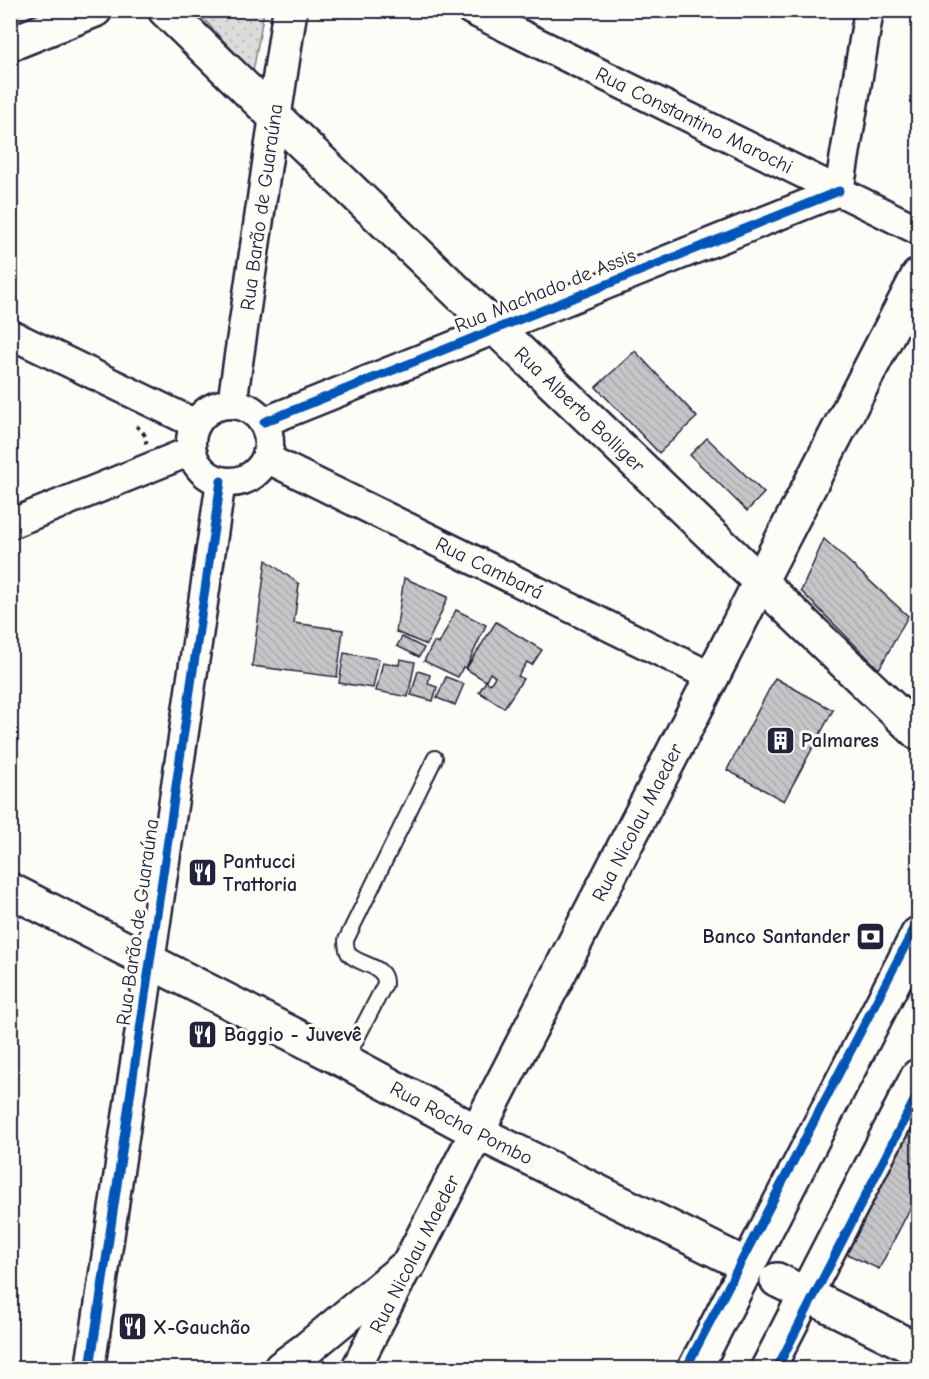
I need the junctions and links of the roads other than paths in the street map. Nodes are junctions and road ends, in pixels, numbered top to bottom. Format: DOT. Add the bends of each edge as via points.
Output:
graph roads {
  1 [pos="95,10"];
  2 [pos="165,10"];
  3 [pos="290,10"];
  4 [pos="471,10"];
  5 [pos="869,10"];
  6 [pos="10,44"];
  7 [pos="228,72"];
  8 [pos="280,75"];
  9 [pos="274,116"];
  10 [pos="839,191"];
  11 [pos="918,230"];
  12 [pos="918,276"];
  13 [pos="496,329"];
  14 [pos="10,334"];
  15 [pos="232,404"];
  16 [pos="264,422"];
  17 [pos="194,437"];
  18 [pos="266,458"];
  19 [pos="221,481"];
  20 [pos="10,524"];
  21 [pos="759,582"];
  22 [pos="712,677"];
  23 [pos="918,733"];
  24 [pos="435,758"];
  25 [pos="10,890"];
  26 [pos="918,934"];
  27 [pos="150,962"];
  28 [pos="345,1061"];
  29 [pos="918,1076"];
  30 [pos="477,1132"];
  31 [pos="410,1264"];
  32 [pos="748,1266"];
  33 [pos="806,1294"];
  34 [pos="918,1350"];
  35 [pos="90,1368"];
  36 [pos="281,1368"];
  37 [pos="356,1368"];
  38 [pos="695,1368"];
  39 [pos="768,1368"];
  1 -- 6 [label="main road"];
  2 -- 7 [label="main road, Rua Alberto Bolliger"];
  3 -- 8 [label="main road, Rua Barão de Guaraúna"];
  4 -- 10 [label="street, Rua Constantino Marochi"];
  5 -- 10 [label="street"];
  7 -- 8 [label="main road" via="257,82"];
  7 -- 9 [label="main road, Rua Alberto Bolliger"];
  8 -- 9 [label="main road, Rua Barão de Guaraúna"];
  9 -- 13 [label="main road, Rua Alberto Bolliger"];
  9 -- 15 [label="street, Rua Barão de Guaraúna"];
  10 -- 11 [label="street, Rua Constantino Marochi"];
  10 -- 13 [label="street, Rua Machado de Assis"];
  12 -- 21 [label="main road, Rua Nicolau Maeder"];
  13 -- 16 [label="street, Rua Machado de Assis"];
  13 -- 21 [label="main road, Rua Alberto Bolliger"];
  14 -- 17 [label="street"];
  15 -- 16 [label="street" via="251,410"];
  15 -- 17 [label="street" via="210,409 202,416"];
  16 -- 18 [label="street" via="269,435"];
  17 -- 19 [label="street" via="196,462"];
  17 -- 20 [label="street"];
  18 -- 19 [label="street" via="252,475 242,480"];
  18 -- 22 [label="street, Rua Cambará"];
  19 -- 27 [label="street, Rua Barão de Guaraúna"];
  21 -- 22 [label="main road, Rua Nicolau Maeder"];
  21 -- 23 [label="main road, Rua Alberto Bolliger"];
  22 -- 30 [label="main road, Rua Nicolau Maeder"];
  24 -- 28 [label="lane" via="346,940 349,954 381,972 385,984"];
  25 -- 27 [label="main road, Rua Rocha Pombo"];
  26 -- 32 [label="main road"];
  27 -- 28 [label="main road, Rua Rocha Pombo"];
  27 -- 35 [label="street, Rua Barão de Guaraúna"];
  28 -- 30 [label="main road, Rua Rocha Pombo"];
  29 -- 33 [label="main road"];
  30 -- 31 [label="main road, Rua Nicolau Maeder"];
  30 -- 32 [label="main road, Rua Rocha Pombo"];
  31 -- 36 [label="main road"];
  31 -- 37 [label="street, Rua Nicolau Maeder"];
  32 -- 33 [label="main road, Rua Rocha Pombo"];
  32 -- 38 [label="main road"];
  33 -- 34 [label="main road, Rua Rocha Pombo"];
  33 -- 39 [label="main road"];
}
